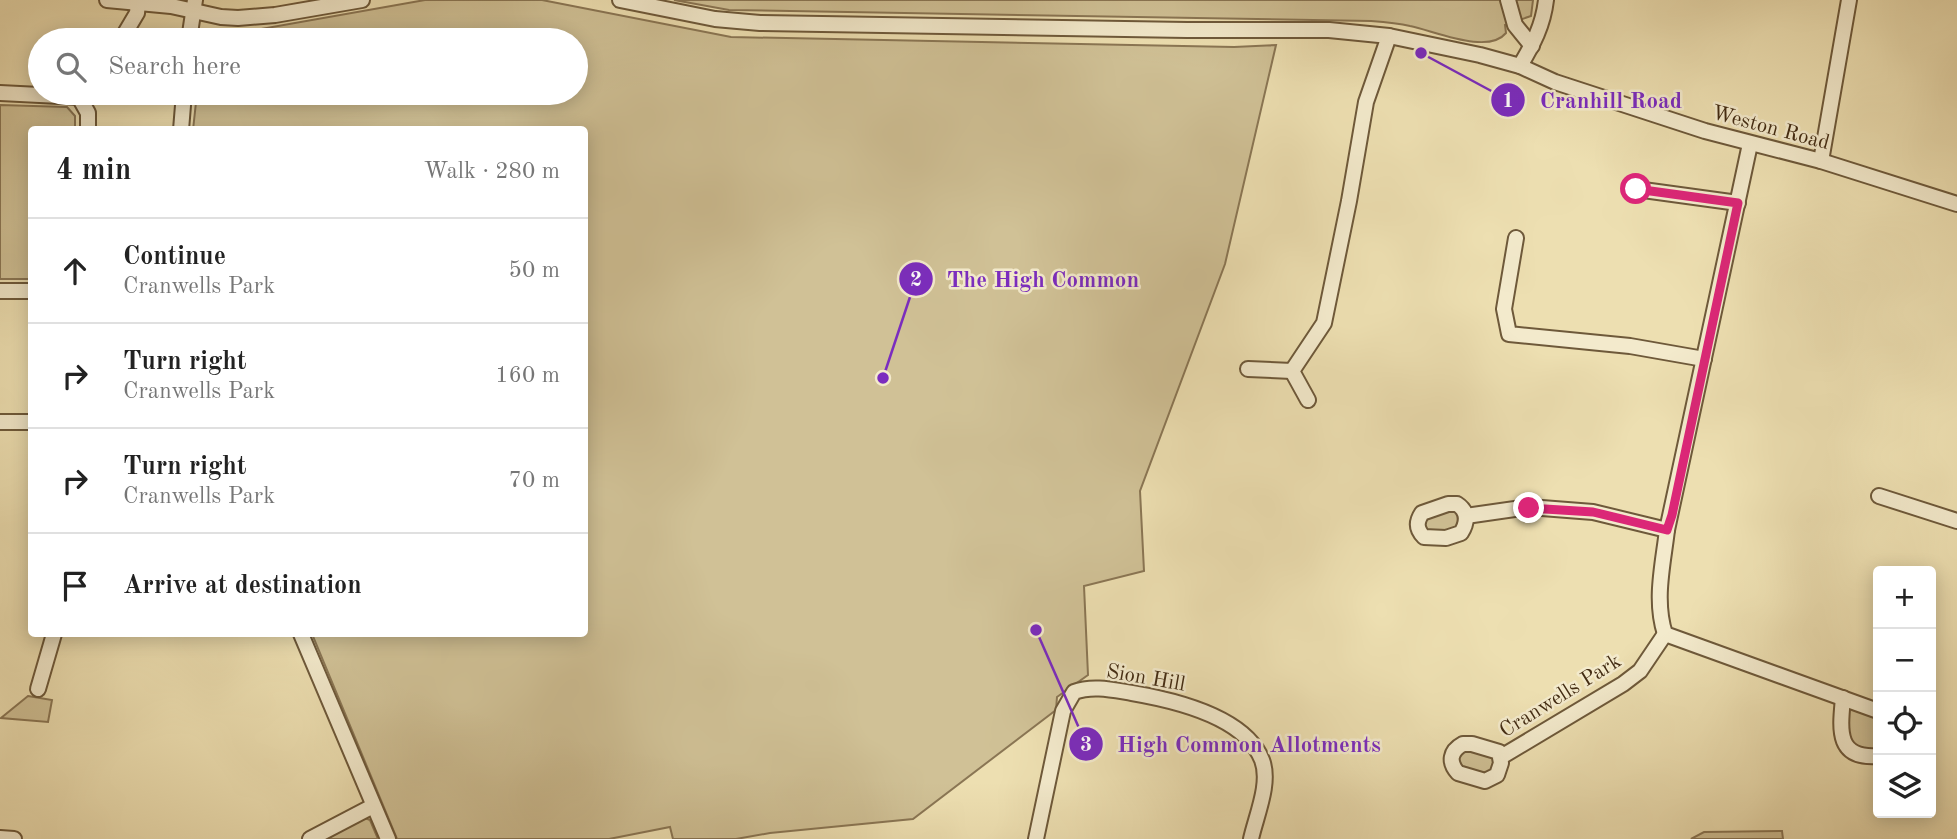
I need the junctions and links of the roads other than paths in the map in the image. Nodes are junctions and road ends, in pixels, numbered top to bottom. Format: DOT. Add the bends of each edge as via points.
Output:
graph roads {
  1 [pos="107,0"];
  2 [pos="362,0"];
  3 [pos="620,0"];
  4 [pos="1507,0"];
  5 [pos="1546,0"];
  6 [pos="1849,0"];
  7 [pos="138,3"];
  8 [pos="194,6"];
  9 [pos="128,28"];
  10 [pos="191,28"];
  11 [pos="1389,36"];
  12 [pos="1532,46"];
  13 [pos="1520,66"];
  14 [pos="0,93"];
  15 [pos="28,93"];
  16 [pos="87,105"];
  17 [pos="183,105"];
  18 [pos="88,126"];
  19 [pos="181,126"];
  20 [pos="1749,144"];
  21 [pos="1821,161"];
  22 [pos="1636,189"];
  23 [pos="1738,203"];
  24 [pos="1957,204"];
  25 [pos="1516,239"];
  26 [pos="0,291"];
  27 [pos="28,291"];
  28 [pos="1704,359"];
  29 [pos="1248,369"];
  30 [pos="1292,371"];
  31 [pos="1308,400"];
  32 [pos="0,422"];
  33 [pos="28,422"];
  34 [pos="1879,496"];
  35 [pos="1466,516"];
  36 [pos="1957,521"];
  37 [pos="1667,530"];
  38 [pos="1665,634"];
  39 [pos="53,637"];
  40 [pos="302,637"];
  41 [pos="38,689"];
  42 [pos="1843,698"];
  43 [pos="1873,709"];
  44 [pos="1873,756"];
  45 [pos="1501,757"];
  46 [pos="373,806"];
  47 [pos="0,838"];
  48 [pos="13,839"];
  49 [pos="310,839"];
  50 [pos="388,839"];
  51 [pos="1037,839"];
  52 [pos="1251,839"];
  1 -- 7 [label="street"];
  2 -- 8 [label="street" via="256,17 221,17"];
  3 -- 11 [label="street, Weston Road" via="760,23 1329,30"];
  4 -- 12 [label="street" via="1515,25"];
  5 -- 12 [label="street"];
  6 -- 21 [label="street"];
  7 -- 8 [label="street"];
  7 -- 9 [label="street"];
  8 -- 10 [label="street"];
  11 -- 13 [label="street, Weston Road"];
  11 -- 30 [label="street" via="1366,102 1324,323"];
  12 -- 13 [label="street"];
  13 -- 20 [label="street, Weston Road" via="1555,82"];
  14 -- 15 [label="street"];
  16 -- 18 [label="street"];
  17 -- 19 [label="street"];
  20 -- 21 [label="street, Weston Road"];
  20 -- 23 [label="street"];
  21 -- 24 [label="street, Weston Road"];
  22 -- 23 [label="street"];
  23 -- 28 [label="street"];
  25 -- 28 [label="street" via="1504,309 1506,340 1630,346"];
  26 -- 27 [label="street"];
  28 -- 37 [label="street"];
  29 -- 30 [label="street"];
  30 -- 31 [label="street"];
  32 -- 33 [label="street"];
  34 -- 36 [label="street"];
  35 -- 37 [label="street" via="1529,508 1593,512"];
  37 -- 38 [label="street" via="1659,610"];
  38 -- 42 [label="street"];
  38 -- 45 [label="street, Cranwells Park" via="1640,671 1623,684"];
  39 -- 41 [label="street"];
  40 -- 46 [label="street"];
  42 -- 43 [label="street"];
  42 -- 44 [label="street" via="1840,731 1846,747 1861,757"];
  46 -- 49 [label="street"];
  46 -- 50 [label="street"];
  47 -- 48 [label="street"];
  51 -- 52 [label="street, Sion Hill" via="1063,711 1074,692 1094,688 1174,701 1235,728 1258,752 1264,771"];
}
